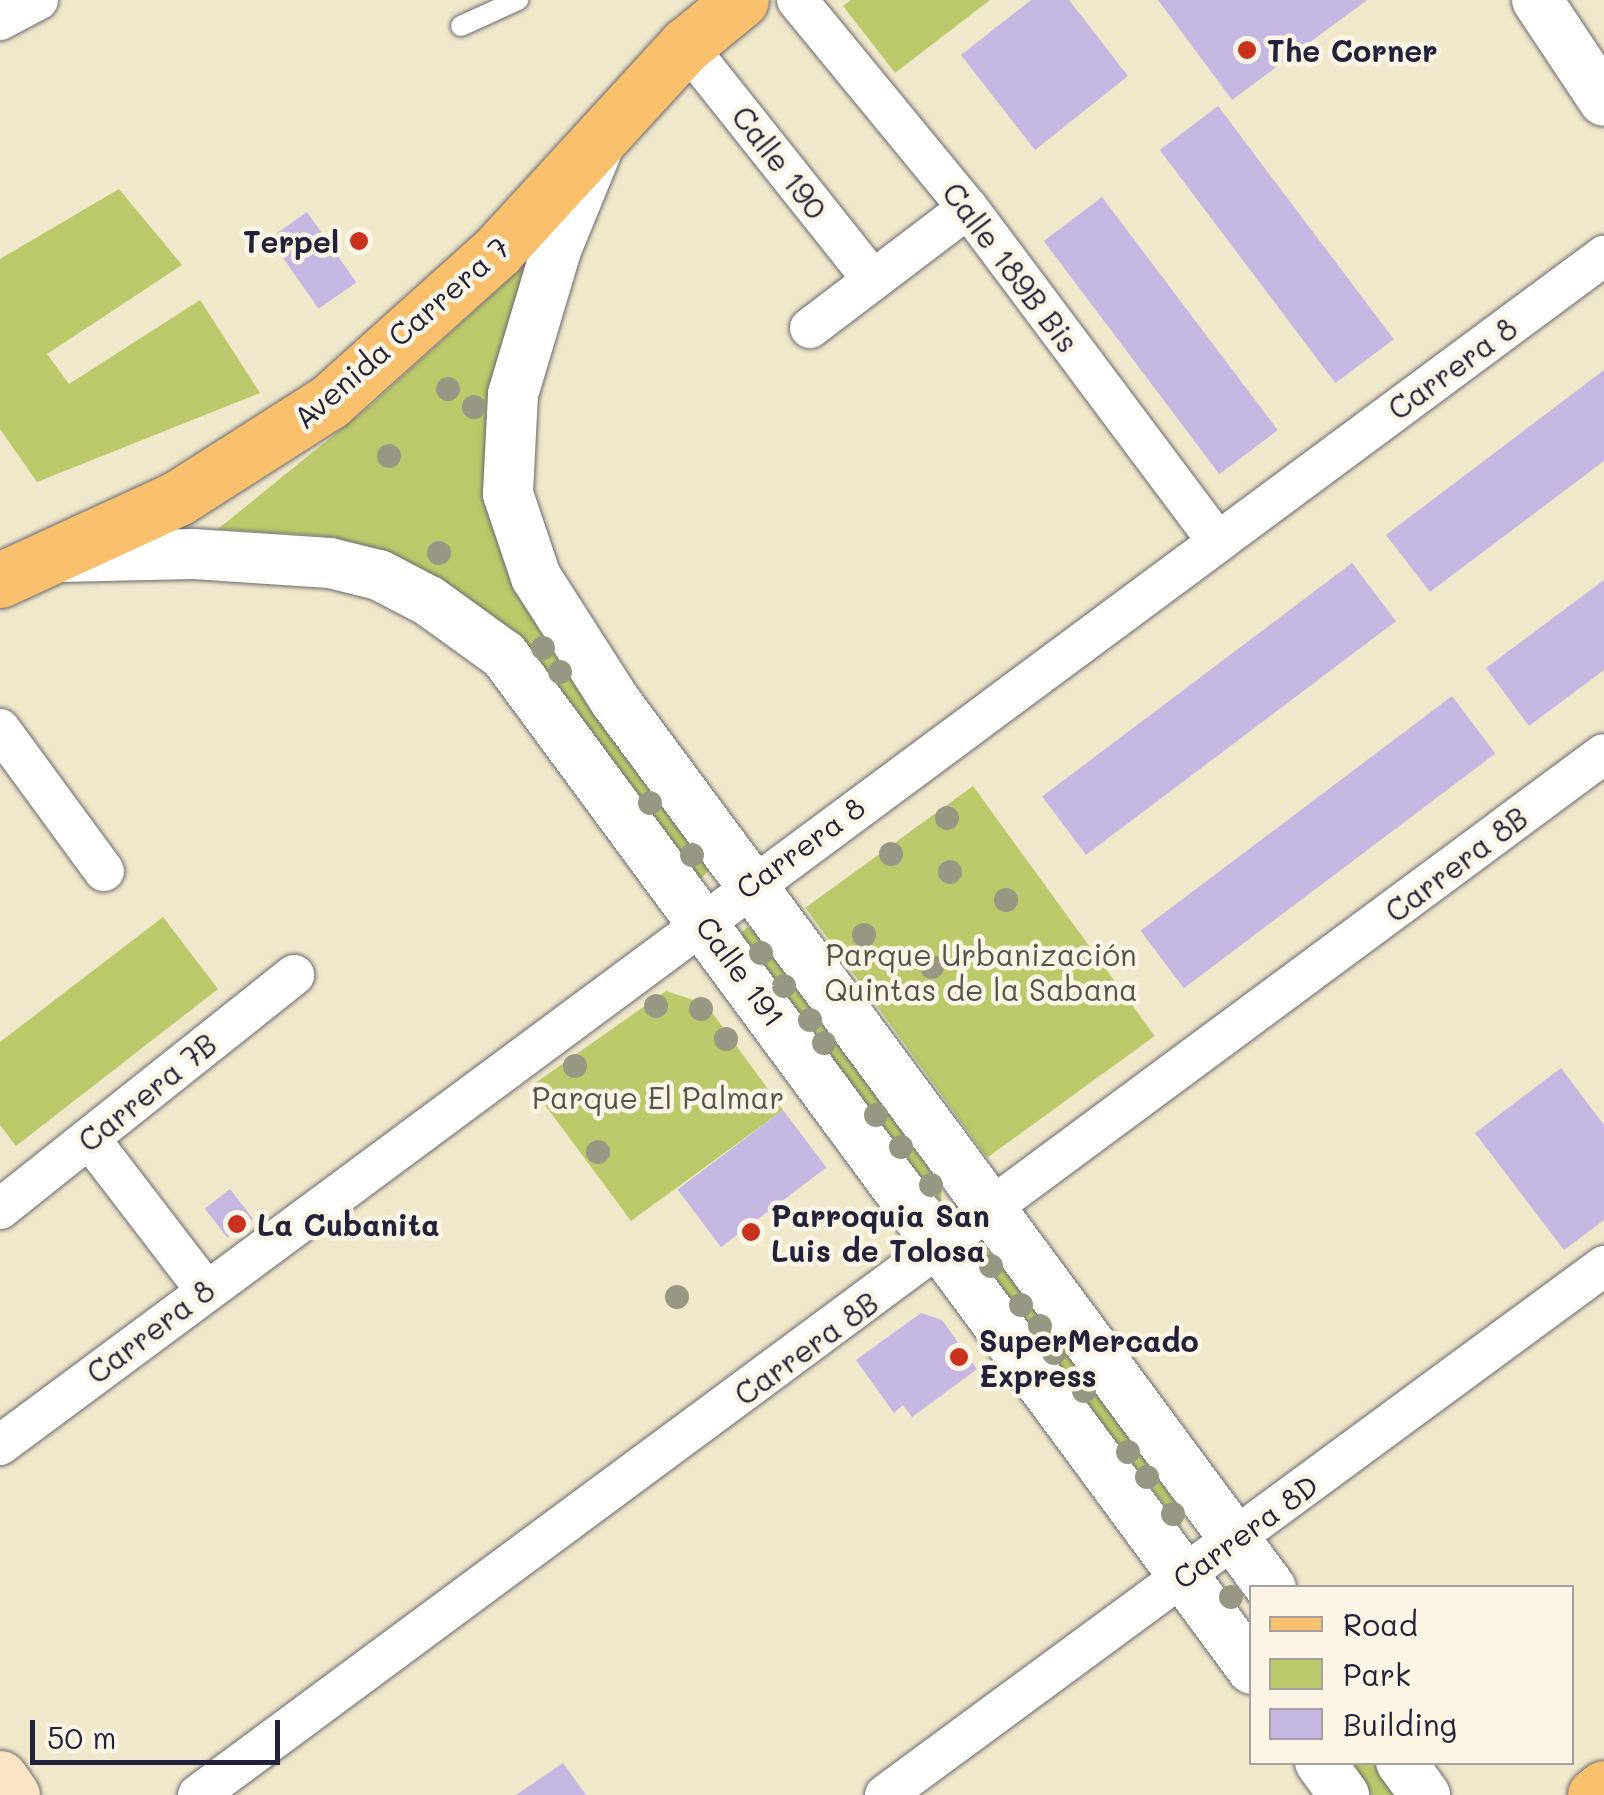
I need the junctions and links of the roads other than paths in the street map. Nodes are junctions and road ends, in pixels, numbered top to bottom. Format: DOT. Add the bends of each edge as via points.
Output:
graph roads {
  1 [pos="38,0"];
  2 [pos="518,0"];
  3 [pos="740,0"];
  4 [pos="796,0"];
  5 [pos="1537,0"];
  6 [pos="0,20"];
  7 [pos="461,26"];
  8 [pos="686,44"];
  9 [pos="1604,101"];
  10 [pos="601,140"];
  11 [pos="968,208"];
  12 [pos="1604,256"];
  13 [pos="874,280"];
  14 [pos="810,328"];
  15 [pos="1217,540"];
  16 [pos="60,558"];
  17 [pos="0,580"];
  18 [pos="0,729"];
  19 [pos="1604,754"];
  20 [pos="104,871"];
  21 [pos="750,884"];
  22 [pos="702,919"];
  23 [pos="294,975"];
  24 [pos="89,1138"];
  25 [pos="0,1208"];
  26 [pos="992,1210"];
  27 [pos="943,1247"];
  28 [pos="1604,1266"];
  29 [pos="205,1289"];
  30 [pos="0,1444"];
  31 [pos="1235,1538"];
  32 [pos="1184,1576"];
  33 [pos="1269,1585"];
  34 [pos="1249,1665"];
  35 [pos="1322,1765"];
  36 [pos="1403,1765"];
  37 [pos="0,1778"];
  38 [pos="1604,1788"];
  39 [pos="12,1795"];
  40 [pos="198,1795"];
  41 [pos="885,1795"];
  42 [pos="1344,1795"];
  43 [pos="1425,1795"];
  44 [pos="1595,1795"];
  1 -- 6 [label="street"];
  2 -- 7 [label="lane"];
  3 -- 8 [label="main road, Avenida Carrera 7"];
  4 -- 11 [label="street, Calle 189B Bis"];
  5 -- 9 [label="street"];
  8 -- 10 [label="main road, Avenida Carrera 7"];
  8 -- 13 [label="street, Calle 190"];
  10 -- 16 [label="main road, Avenida Carrera 7" via="483,264 330,401 253,456"];
  10 -- 21 [label="street, Calle 191" via="523,352 506,442 508,494 516,528 564,624"];
  11 -- 13 [label="street"];
  11 -- 15 [label="street, Calle 189B Bis"];
  12 -- 15 [label="street, Carrera 8"];
  13 -- 14 [label="street"];
  15 -- 21 [label="street, Carrera 8"];
  16 -- 17 [label="main road, Avenida Carrera 7"];
  16 -- 22 [label="street, Calle 191" via="282,556 379,576 429,602 477,632 525,679"];
  18 -- 20 [label="street"];
  19 -- 26 [label="street, Carrera 8B"];
  21 -- 22 [label="street, Carrera 8"];
  21 -- 26 [label="street, Calle 191"];
  22 -- 27 [label="street, Calle 191"];
  22 -- 29 [label="street, Carrera 8"];
  23 -- 24 [label="street, Carrera 7B"];
  24 -- 25 [label="street, Carrera 7B"];
  24 -- 29 [label="street"];
  26 -- 27 [label="street, Carrera 8B"];
  26 -- 31 [label="street, Calle 191"];
  27 -- 32 [label="street, Calle 191"];
  27 -- 40 [label="street, Carrera 8B"];
  28 -- 31 [label="street, Carrera 8D"];
  29 -- 30 [label="street, Carrera 8"];
  31 -- 32 [label="street, Carrera 8D"];
  31 -- 33 [label="street, Calle 191"];
  32 -- 34 [label="street, Calle 191"];
  32 -- 41 [label="street, Carrera 8D"];
  35 -- 42 [label="street"];
  36 -- 43 [label="street"];
  37 -- 39 [label="main road"];
  38 -- 44 [label="main road"];
}
